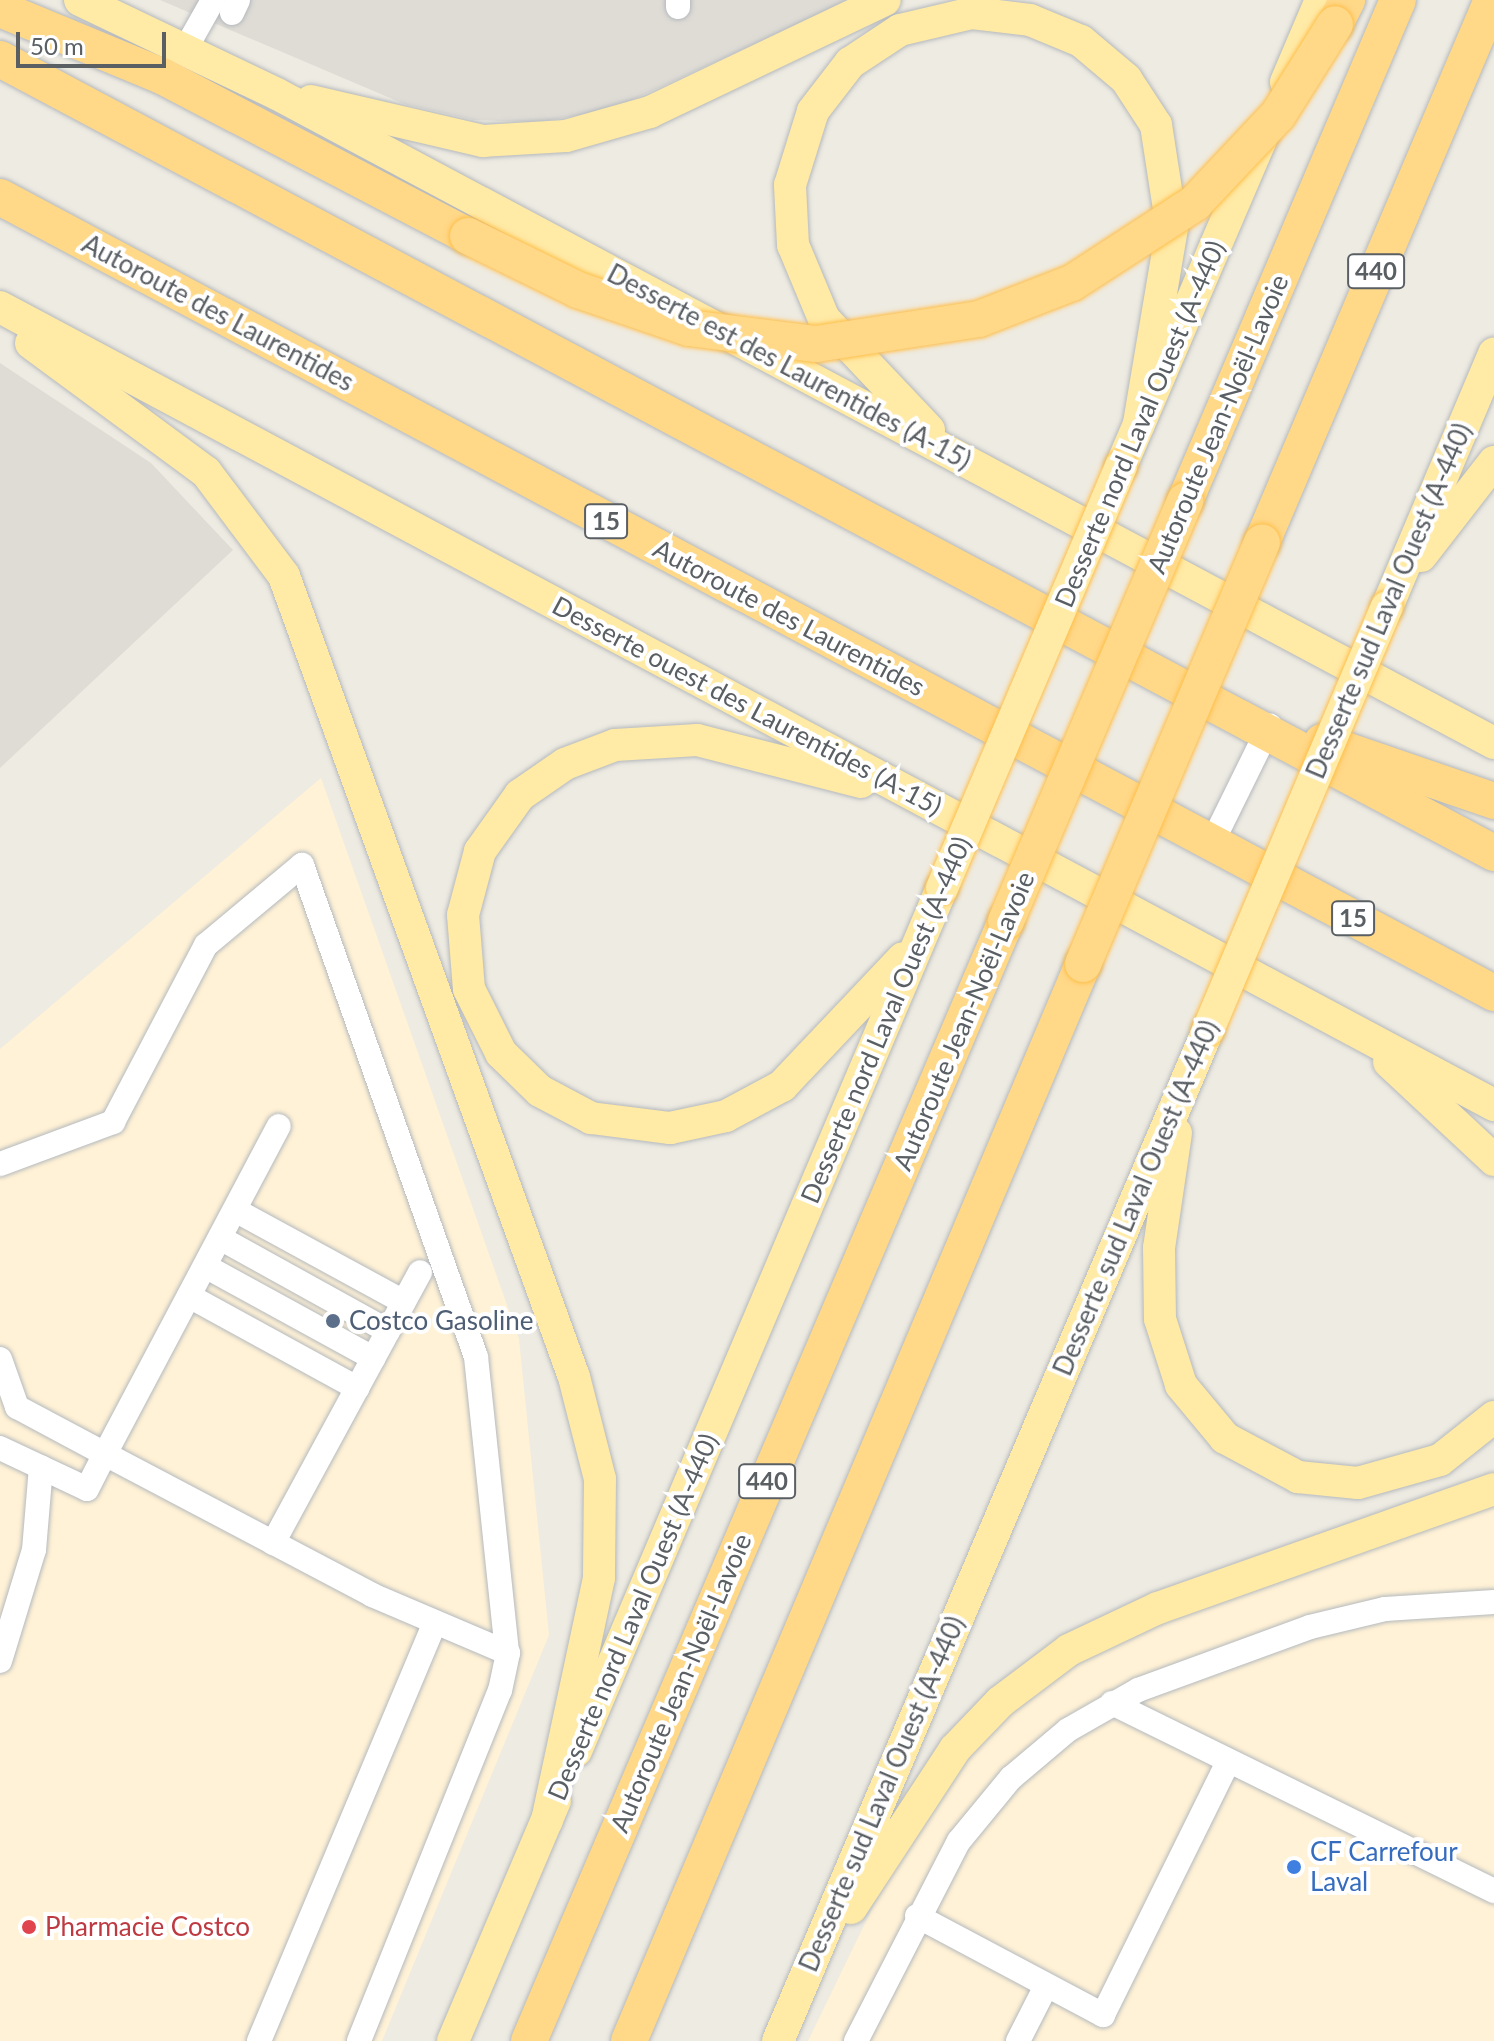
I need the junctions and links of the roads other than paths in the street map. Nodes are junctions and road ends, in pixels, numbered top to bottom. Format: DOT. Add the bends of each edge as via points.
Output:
graph roads {
  1 [pos="80,0"];
  2 [pos="885,0"];
  3 [pos="1398,0"];
  4 [pos="1492,0"];
  5 [pos="228,4"];
  6 [pos="1334,8"];
  7 [pos="0,9"];
  8 [pos="186,48"];
  9 [pos="0,59"];
  10 [pos="277,94"];
  11 [pos="0,197"];
  12 [pos="0,307"];
  13 [pos="0,321"];
  14 [pos="1494,354"];
  15 [pos="1139,424"];
  16 [pos="957,457"];
  17 [pos="1494,462"];
  18 [pos="1390,600"];
  19 [pos="1420,702"];
  20 [pos="1494,721"];
  21 [pos="1268,728"];
  22 [pos="1494,743"];
  23 [pos="918,798"];
  24 [pos="1494,801"];
  25 [pos="1212,843"];
  26 [pos="1494,853"];
  27 [pos="922,937"];
  28 [pos="1494,993"];
  29 [pos="1351,1028"];
  30 [pos="1182,1091"];
  31 [pos="1494,1105"];
  32 [pos="279,1126"];
  33 [pos="1494,1160"];
  34 [pos="0,1164"];
  35 [pos="235,1210"];
  36 [pos="220,1238"];
  37 [pos="205,1266"];
  38 [pos="420,1272"];
  39 [pos="189,1296"];
  40 [pos="404,1302"];
  41 [pos="388,1331"];
  42 [pos="373,1358"];
  43 [pos="0,1359"];
  44 [pos="357,1388"];
  45 [pos="1494,1417"];
  46 [pos="0,1448"];
  47 [pos="105,1454"];
  48 [pos="41,1467"];
  49 [pos="1494,1489"];
  50 [pos="273,1543"];
  51 [pos="1494,1602"];
  52 [pos="435,1622"];
  53 [pos="507,1653"];
  54 [pos="0,1661"];
  55 [pos="1112,1703"];
  56 [pos="1228,1762"];
  57 [pos="547,1820"];
  58 [pos="1494,1891"];
  59 [pos="917,1916"];
  60 [pos="1046,1986"];
  61 [pos="799,1992"];
  62 [pos="259,2041"];
  63 [pos="359,2041"];
  64 [pos="453,2041"];
  65 [pos="529,2041"];
  66 [pos="629,2041"];
  67 [pos="778,2041"];
  68 [pos="856,2041"];
  69 [pos="1018,2041"];
  1 -- 8 [label="main road, Desserte est des Laurentides (A-15)"];
  2 -- 10 [label="main road" via="650,112 566,136 463,138"];
  3 -- 65 [label="highway, Autoroute Jean-Noël-Lavoie / 440, bridge"];
  4 -- 66 [label="highway, 440, bridge"];
  5 -- 8 [label="lane"];
  6 -- 7 [label="highway, bridge" via="1278,115 1195,203 1072,283 979,319 816,344 702,330 578,290 162,76"];
  6 -- 15 [label="main road, Desserte nord Laval Ouest (A-440)"];
  8 -- 10 [label="main road, Desserte est des Laurentides (A-15)"];
  9 -- 21 [label="highway"];
  10 -- 16 [label="main road, Desserte est des Laurentides (A-15)"];
  11 -- 25 [label="highway, Autoroute des Laurentides / 15"];
  12 -- 23 [label="main road, Desserte ouest des Laurentides (A-15)"];
  13 -- 57 [label="main road" via="174,443 222,488 284,576 320,658 595,1452 599,1578"];
  14 -- 18 [label="main road, Desserte sud Laval Ouest (A-440)"];
  15 -- 16 [label="main road" via="1172,228 1156,125 1126,79 1069,35 1000,14 944,16 887,37 829,86 799,142 788,209 803,277 833,333"];
  15 -- 27 [label="main road, Desserte nord Laval Ouest (A-440), bridge"];
  16 -- 19 [label="main road, Desserte est des Laurentides (A-15)"];
  17 -- 18 [label="main road"];
  18 -- 30 [label="main road, Desserte sud Laval Ouest (A-440), bridge"];
  19 -- 20 [label="main road"];
  19 -- 22 [label="main road, Desserte est des Laurentides (A-15)"];
  21 -- 24 [label="highway"];
  21 -- 25 [label="lane"];
  21 -- 26 [label="highway"];
  23 -- 27 [label="main road" via="718,742 656,740 598,750 536,782 490,833 466,893 462,950 482,1022 524,1078 591,1118 660,1128 726,1116 782,1086"];
  23 -- 29 [label="main road, Desserte ouest des Laurentides (A-15)"];
  25 -- 28 [label="highway, Autoroute des Laurentides / 15"];
  27 -- 57 [label="main road, Desserte nord Laval Ouest (A-440)"];
  29 -- 31 [label="main road, Desserte ouest des Laurentides (A-15)"];
  29 -- 33 [label="main road"];
  30 -- 45 [label="main road" via="1158,1297 1172,1363 1208,1422 1279,1471 1358,1483 1440,1460"];
  30 -- 61 [label="main road, Desserte sud Laval Ouest (A-440)"];
  32 -- 35 [label="lane"];
  34 -- 53 [label="lane" via="113,1122 206,945 302,865 476,1357"];
  35 -- 36 [label="lane"];
  35 -- 40 [label="lane"];
  36 -- 37 [label="lane"];
  36 -- 41 [label="lane"];
  37 -- 39 [label="lane"];
  37 -- 42 [label="lane"];
  38 -- 40 [label="lane"];
  39 -- 44 [label="lane"];
  39 -- 47 [label="lane"];
  40 -- 41 [label="lane"];
  41 -- 42 [label="lane"];
  42 -- 44 [label="lane"];
  43 -- 47 [label="lane" via="17,1407"];
  44 -- 50 [label="lane"];
  46 -- 48 [label="lane"];
  47 -- 48 [label="lane" via="87,1489"];
  47 -- 50 [label="lane"];
  48 -- 54 [label="lane" via="34,1550"];
  49 -- 61 [label="main road" via="1147,1612 1044,1667 976,1725 930,1780"];
  50 -- 52 [label="lane"];
  51 -- 55 [label="lane" via="1334,1620"];
  52 -- 53 [label="lane"];
  52 -- 62 [label="lane"];
  53 -- 63 [label="lane" via="500,1690"];
  55 -- 56 [label="lane"];
  55 -- 59 [label="lane" via="1051,1743 996,1794 959,1841"];
  56 -- 58 [label="lane"];
  56 -- 60 [label="lane" via="1103,2015"];
  57 -- 64 [label="main road, Desserte nord Laval Ouest (A-440)"];
  59 -- 60 [label="lane"];
  59 -- 68 [label="lane"];
  60 -- 69 [label="lane"];
  61 -- 67 [label="main road, Desserte sud Laval Ouest (A-440)"];
}
